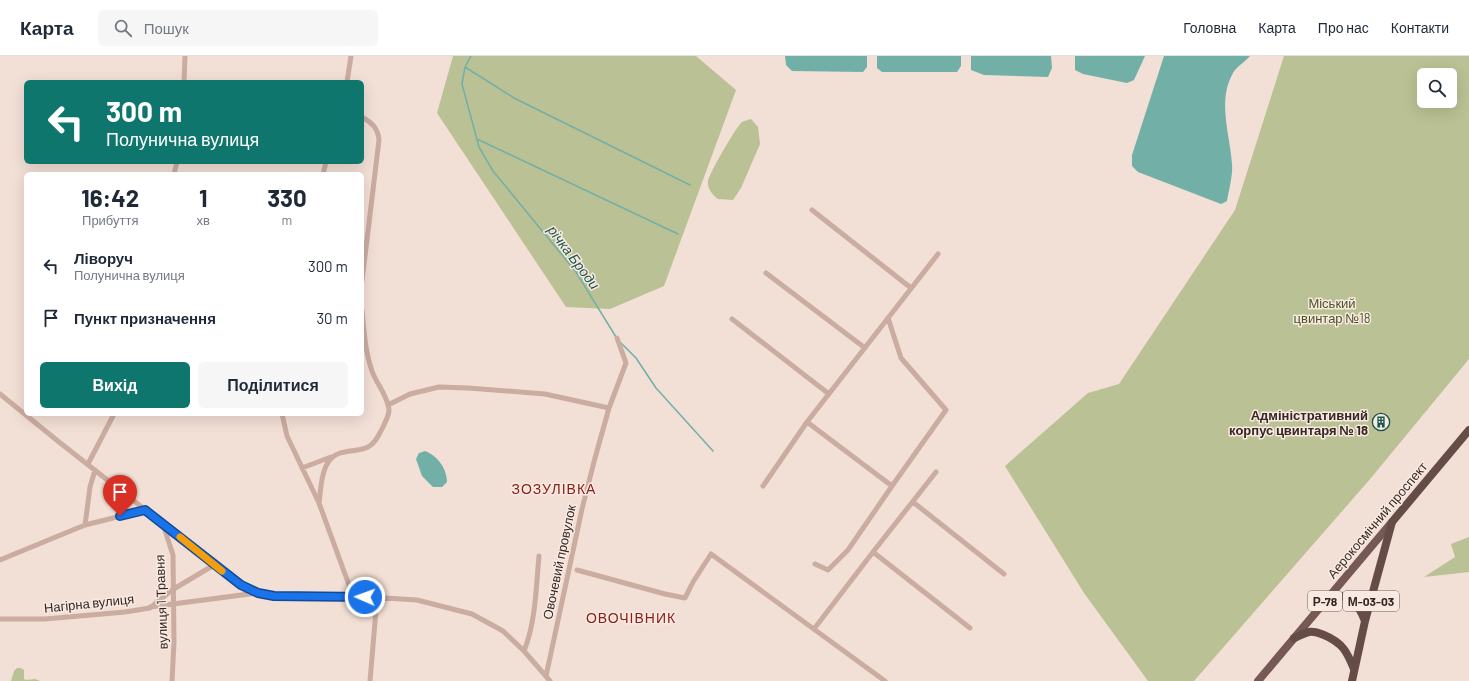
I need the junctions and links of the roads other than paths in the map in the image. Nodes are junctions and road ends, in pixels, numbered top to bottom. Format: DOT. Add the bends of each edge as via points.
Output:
graph roads {
  1 [pos="185,56"];
  2 [pos="351,56"];
  3 [pos="184,80"];
  4 [pos="347,80"];
  5 [pos="364,119"];
  6 [pos="812,210"];
  7 [pos="938,254"];
  8 [pos="364,264"];
  9 [pos="766,273"];
  10 [pos="911,288"];
  11 [pos="732,318"];
  12 [pos="888,318"];
  13 [pos="364,331"];
  14 [pos="617,338"];
  15 [pos="865,348"];
  16 [pos="0,394"];
  17 [pos="829,394"];
  18 [pos="388,405"];
  19 [pos="609,408"];
  20 [pos="24,413"];
  21 [pos="28,416"];
  22 [pos="113,416"];
  23 [pos="282,416"];
  24 [pos="807,422"];
  25 [pos="1469,430"];
  26 [pos="338,454"];
  27 [pos="88,464"];
  28 [pos="302,468"];
  29 [pos="94,470"];
  30 [pos="936,472"];
  31 [pos="763,486"];
  32 [pos="892,486"];
  33 [pos="319,502"];
  34 [pos="913,502"];
  35 [pos="145,510"];
  36 [pos="1392,522"];
  37 [pos="163,524"];
  38 [pos="85,525"];
  39 [pos="873,552"];
  40 [pos="539,556"];
  41 [pos="0,560"];
  42 [pos="815,564"];
  43 [pos="214,565"];
  44 [pos="577,570"];
  45 [pos="1004,574"];
  46 [pos="172,590"];
  47 [pos="258,593"];
  48 [pos="353,596"];
  49 [pos="377,598"];
  50 [pos="1327,598"];
  51 [pos="173,605"];
  52 [pos="150,608"];
  53 [pos="0,619"];
  54 [pos="1365,621"];
  55 [pos="970,628"];
  56 [pos="814,629"];
  57 [pos="1294,638"];
  58 [pos="524,651"];
  59 [pos="1354,669"];
  60 [pos="546,676"];
  61 [pos="172,681"];
  62 [pos="370,681"];
  63 [pos="550,681"];
  64 [pos="885,681"];
  65 [pos="1258,681"];
  66 [pos="1352,681"];
  1 -- 3 [label="street"];
  2 -- 4 [label="street"];
  5 -- 8 [label="street" via="375,127 379,140"];
  6 -- 10 [label="street"];
  7 -- 10 [label="street"];
  9 -- 15 [label="street"];
  10 -- 12 [label="street"];
  11 -- 17 [label="street"];
  12 -- 15 [label="street"];
  12 -- 32 [label="street" via="901,358 946,410"];
  13 -- 18 [label="street" via="369,362"];
  14 -- 19 [label="street, Овочевий провулок" via="626,363"];
  15 -- 17 [label="street"];
  16 -- 20 [label="street"];
  17 -- 24 [label="street"];
  18 -- 19 [label="street" via="410,394 439,387 545,394"];
  18 -- 26 [label="street" via="387,420 375,441 369,446"];
  19 -- 60 [label="street, Овочевий провулок" via="582,509"];
  21 -- 27 [label="street"];
  22 -- 27 [label="street"];
  23 -- 28 [label="street" via="287,436"];
  24 -- 31 [label="street"];
  24 -- 32 [label="street"];
  25 -- 36 [label="highway, Аерокосмічний проспект / Р-78"];
  26 -- 28 [label="street"];
  26 -- 33 [label="street" via="329,460 324,472"];
  27 -- 29 [label="street"];
  28 -- 33 [label="street"];
  29 -- 35 [label="street"];
  29 -- 38 [label="street"];
  30 -- 34 [label="street"];
  32 -- 42 [label="street" via="848,550 828,570"];
  33 -- 48 [label="street"];
  34 -- 39 [label="street"];
  34 -- 45 [label="street"];
  35 -- 37 [label="street"];
  35 -- 38 [label="street"];
  36 -- 50 [label="main road, Аерокосмічний проспект / Р-78"];
  36 -- 54 [label="highway, М-03-03"];
  37 -- 43 [label="street"];
  37 -- 46 [label="street, вулиця 1 Травня" via="173,555"];
  38 -- 41 [label="street"];
  39 -- 55 [label="street"];
  39 -- 56 [label="street"];
  40 -- 58 [label="street" via="529,639"];
  43 -- 46 [label="street, Нагірна вулиця"];
  43 -- 47 [label="street" via="241,585"];
  44 -- 56 [label="street" via="685,598 711,554"];
  46 -- 51 [label="street, вулиця 1 Травня"];
  46 -- 52 [label="street, Нагірна вулиця"];
  47 -- 48 [label="street" via="274,596"];
  47 -- 51 [label="street"];
  48 -- 49 [label="street"];
  49 -- 58 [label="street" via="417,600 472,614 503,631"];
  49 -- 62 [label="street"];
  50 -- 54 [label="highway" via="1337,595 1348,598 1356,604"];
  50 -- 57 [label="main road, Аерокосмічний проспект / Р-78"];
  51 -- 52 [label="street"];
  51 -- 61 [label="street, вулиця 1 Травня"];
  52 -- 53 [label="street, Нагірна вулиця" via="60,618"];
  54 -- 59 [label="highway, М-03-03"];
  56 -- 64 [label="street"];
  57 -- 59 [label="highway" via="1318,632 1332,639 1346,650"];
  57 -- 65 [label="main road, Аерокосмічний проспект / Р-78"];
  58 -- 60 [label="street"];
  59 -- 66 [label="highway, М-03-03"];
  60 -- 63 [label="street"];
}
